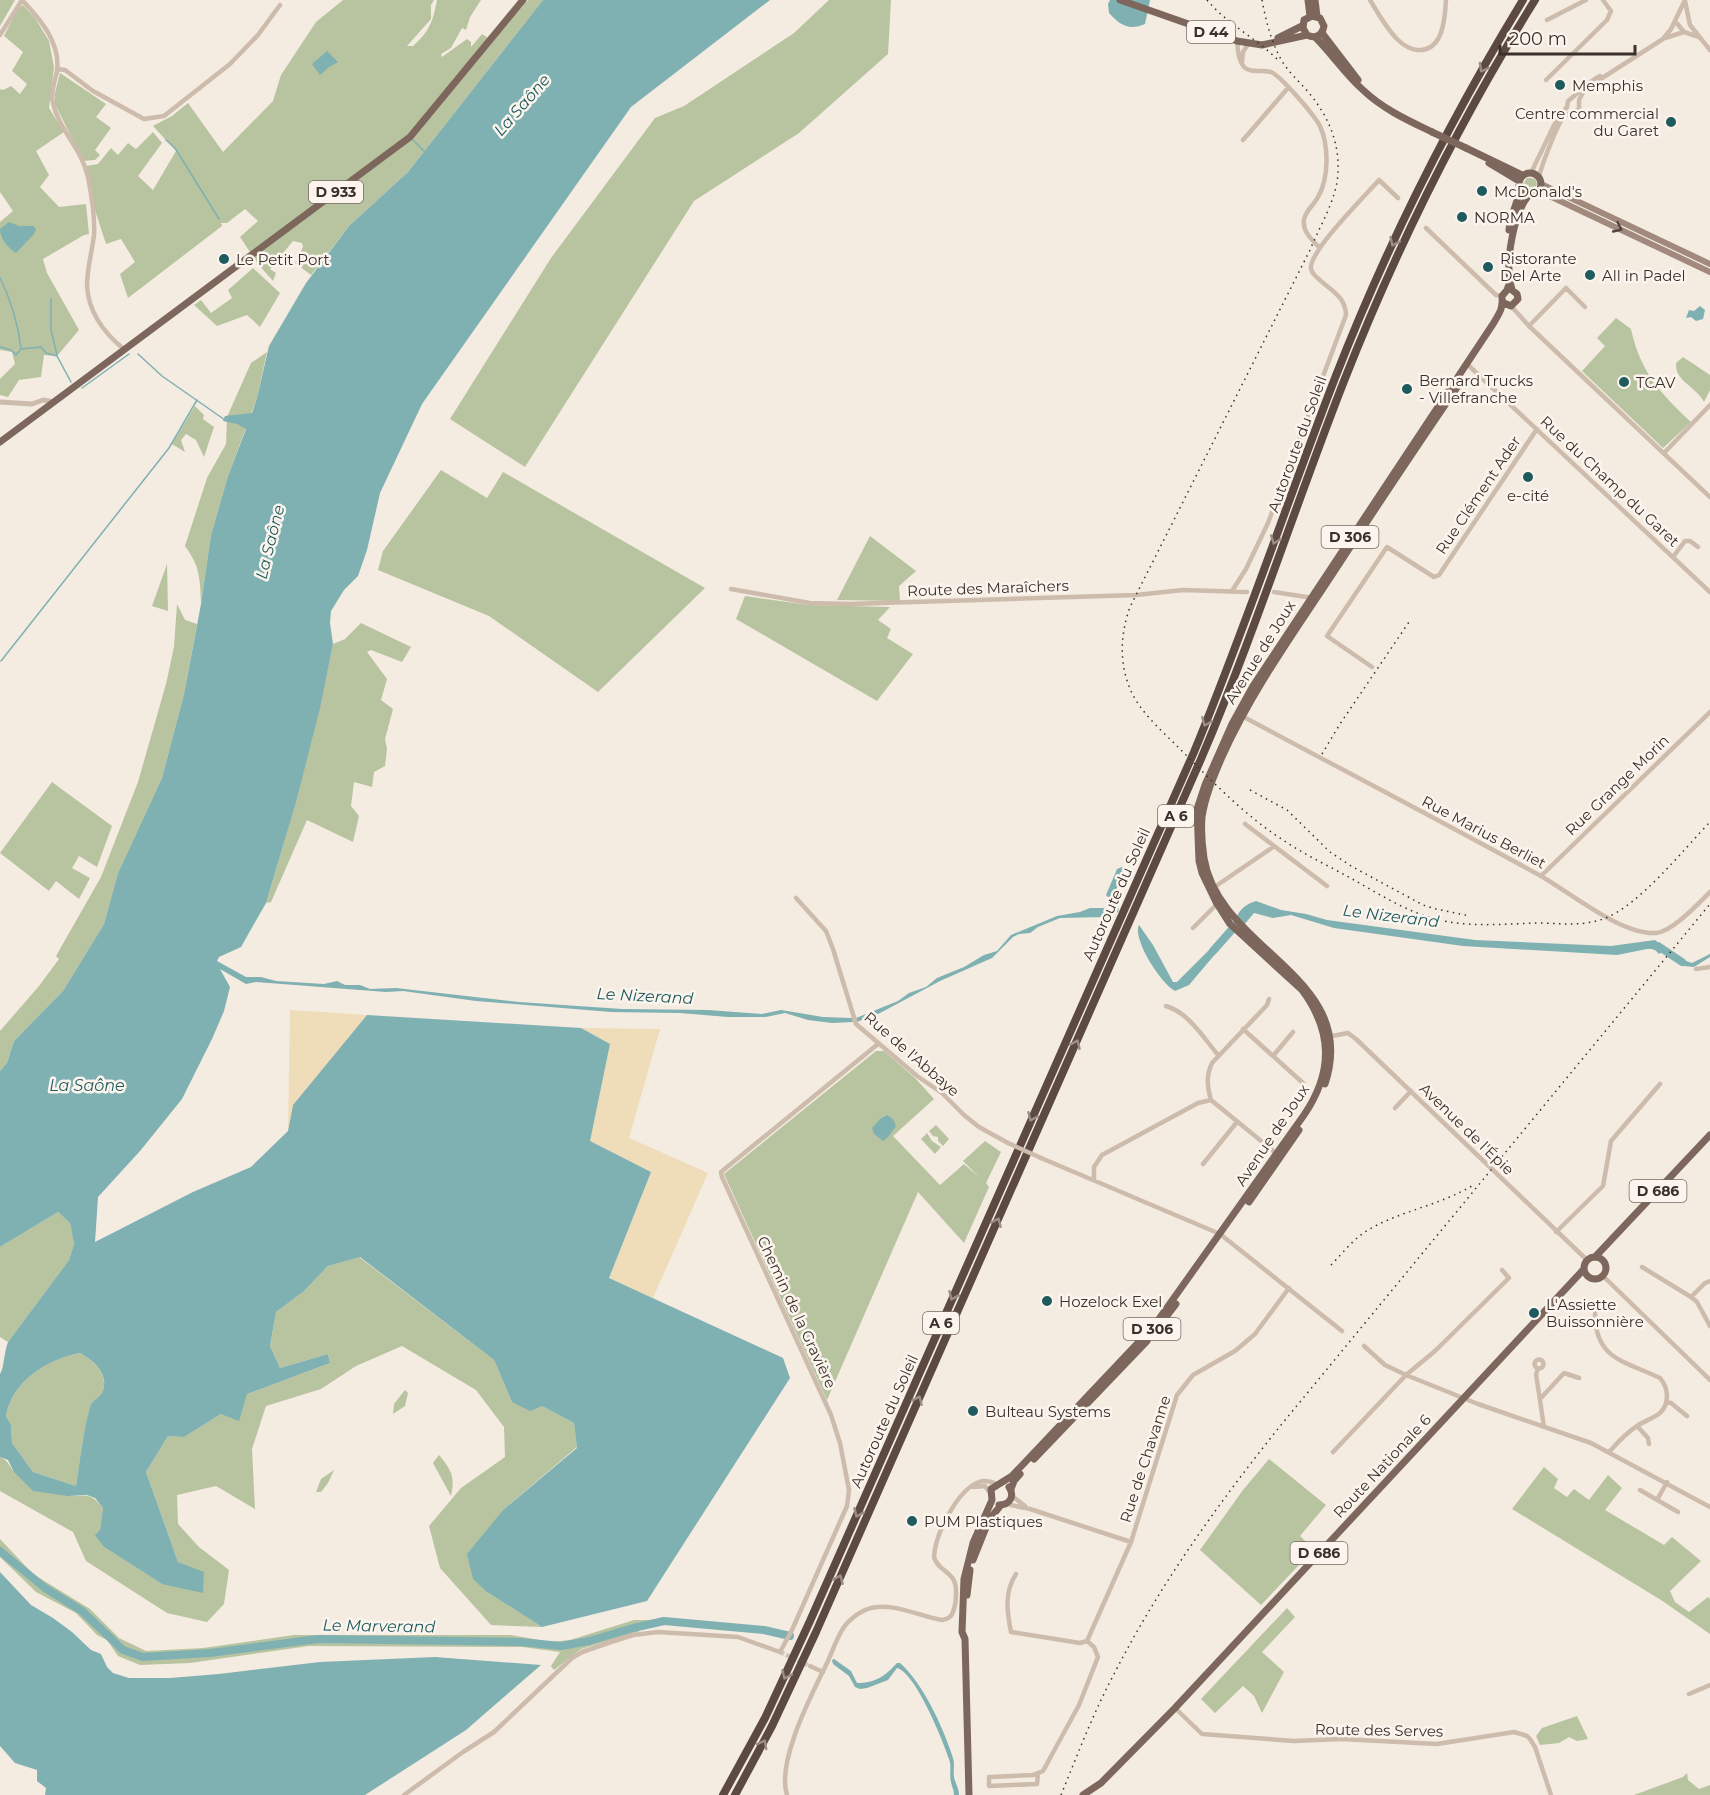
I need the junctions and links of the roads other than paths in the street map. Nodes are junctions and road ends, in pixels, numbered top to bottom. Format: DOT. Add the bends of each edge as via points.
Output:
graph roads {
  1 [pos="22,0"];
  2 [pos="523,0"];
  3 [pos="1120,0"];
  4 [pos="1308,0"];
  5 [pos="1315,0"];
  6 [pos="1370,0"];
  7 [pos="1446,0"];
  8 [pos="1523,0"];
  9 [pos="1535,0"];
  10 [pos="1586,0"];
  11 [pos="1602,0"];
  12 [pos="1685,1"];
  13 [pos="280,5"];
  14 [pos="1313,16"];
  15 [pos="1547,20"];
  16 [pos="1675,21"];
  17 [pos="1690,25"];
  18 [pos="1302,26"];
  19 [pos="1684,33"];
  20 [pos="0,35"];
  21 [pos="1307,35"];
  22 [pos="1318,35"];
  23 [pos="1699,37"];
  24 [pos="1663,39"];
  25 [pos="1237,41"];
  26 [pos="1248,44"];
  27 [pos="1267,44"];
  28 [pos="1710,50"];
  29 [pos="1242,62"];
  30 [pos="57,69"];
  31 [pos="1546,80"];
  32 [pos="1288,88"];
  33 [pos="1577,99"];
  34 [pos="1569,109"];
  35 [pos="1243,140"];
  36 [pos="1531,173"];
  37 [pos="1520,178"];
  38 [pos="1540,184"];
  39 [pos="1520,191"];
  40 [pos="1528,195"];
  41 [pos="1398,198"];
  42 [pos="1426,228"];
  43 [pos="1319,247"];
  44 [pos="1510,254"];
  45 [pos="1710,264"];
  46 [pos="1710,272"];
  47 [pos="1509,301"];
  48 [pos="1585,307"];
  49 [pos="1529,326"];
  50 [pos="125,350"];
  51 [pos="1469,365"];
  52 [pos="0,402"];
  53 [pos="54,402"];
  54 [pos="32,404"];
  55 [pos="1710,405"];
  56 [pos="43,410"];
  57 [pos="1537,429"];
  58 [pos="0,442"];
  59 [pos="1664,453"];
  60 [pos="1710,496"];
  61 [pos="1698,548"];
  62 [pos="1673,557"];
  63 [pos="732,589"];
  64 [pos="1232,591"];
  65 [pos="1247,592"];
  66 [pos="1274,592"];
  67 [pos="1710,592"];
  68 [pos="1313,598"];
  69 [pos="1372,667"];
  70 [pos="1710,712"];
  71 [pos="1239,714"];
  72 [pos="1245,824"];
  73 [pos="1273,847"];
  74 [pos="1541,876"];
  75 [pos="1327,886"];
  76 [pos="1212,889"];
  77 [pos="1710,892"];
  78 [pos="795,898"];
  79 [pos="1219,902"];
  80 [pos="1193,928"];
  81 [pos="1710,967"];
  82 [pos="1696,969"];
  83 [pos="1269,999"];
  84 [pos="1166,1006"];
  85 [pos="1243,1029"];
  86 [pos="1293,1032"];
  87 [pos="1327,1037"];
  88 [pos="878,1044"];
  89 [pos="1218,1055"];
  90 [pos="1273,1056"];
  91 [pos="1303,1083"];
  92 [pos="1660,1084"];
  93 [pos="1411,1091"];
  94 [pos="1211,1100"];
  95 [pos="1395,1108"];
  96 [pos="1237,1122"];
  97 [pos="1710,1136"];
  98 [pos="1279,1156"];
  99 [pos="1203,1164"];
  100 [pos="1094,1180"];
  101 [pos="1556,1232"];
  102 [pos="1222,1236"];
  103 [pos="1607,1246"];
  104 [pos="1595,1257"];
  105 [pos="1587,1260"];
  106 [pos="1604,1261"];
  107 [pos="1642,1267"];
  108 [pos="1502,1270"];
  109 [pos="1585,1273"];
  110 [pos="1603,1276"];
  111 [pos="1710,1281"];
  112 [pos="1289,1288"];
  113 [pos="1691,1297"];
  114 [pos="1594,1313"];
  115 [pos="1710,1326"];
  116 [pos="1342,1330"];
  117 [pos="1364,1346"];
  118 [pos="1538,1369"];
  119 [pos="1406,1375"];
  120 [pos="1579,1378"];
  121 [pos="1710,1380"];
  122 [pos="1463,1398"];
  123 [pos="1540,1399"];
  124 [pos="1666,1402"];
  125 [pos="1687,1416"];
  126 [pos="1637,1426"];
  127 [pos="1544,1427"];
  128 [pos="1649,1444"];
  129 [pos="1333,1452"];
  130 [pos="1609,1452"];
  131 [pos="1668,1482"];
  132 [pos="1000,1484"];
  133 [pos="971,1488"];
  134 [pos="1640,1490"];
  135 [pos="1012,1493"];
  136 [pos="991,1496"];
  137 [pos="1658,1500"];
  138 [pos="1004,1505"];
  139 [pos="1710,1507"];
  140 [pos="1030,1509"];
  141 [pos="1678,1512"];
  142 [pos="1131,1542"];
  143 [pos="1016,1574"];
  144 [pos="965,1639"];
  145 [pos="1087,1641"];
  146 [pos="810,1666"];
  147 [pos="823,1672"];
  148 [pos="1710,1685"];
  149 [pos="1689,1694"];
  150 [pos="1175,1708"];
  151 [pos="1038,1773"];
  152 [pos="404,1795"];
  153 [pos="721,1795"];
  154 [pos="735,1795"];
  155 [pos="787,1795"];
  156 [pos="967,1795"];
  157 [pos="1083,1795"];
  158 [pos="1551,1795"];
  1 -- 20 [label="street"];
  1 -- 30 [label="street" via="46,27"];
  2 -- 50 [label="main road, D 933" via="410,137"];
  3 -- 25 [label="main road, D 44"];
  4 -- 14 [label="main road"];
  5 -- 14 [label="main road"];
  6 -- 7 [label="street" via="1395,38 1412,50 1423,50 1441,35"];
  8 -- 153 [label="highway, Autoroute du Soleil / A 6, one-way" via="1448,132 1382,267 1335,377 1194,752 810,1622 770,1708"];
  154 -- 9 [label="highway, Autoroute du Soleil / A 6, one-way" via="807,1652 1202,759 1344,381 1392,269 1467,117"];
  10 -- 15 [label="street"];
  11 -- 31 [label="street" via="1611,11 1607,20"];
  12 -- 16 [label="street"];
  12 -- 17 [label="street"];
  13 -- 30 [label="street" via="230,64 164,116 144,119 93,91 65,70"];
  14 -- 18 [label="main road" via="1304,20"];
  14 -- 22 [label="main road" via="1323,23"];
  16 -- 17 [label="street"];
  16 -- 19 [label="street"];
  16 -- 24 [label="street"];
  17 -- 23 [label="street"];
  18 -- 21 [label="main road"];
  18 -- 27 [label="main road, D 44"];
  19 -- 23 [label="street"];
  19 -- 24 [label="street"];
  21 -- 22 [label="main road"];
  21 -- 27 [label="main road, D 44"];
  22 -- 37 [label="main road, bridge" via="1364,92 1394,114"];
  23 -- 28 [label="street"];
  24 -- 33 [label="street" via="1587,83"];
  25 -- 26 [label="main road, D 44"];
  25 -- 29 [label="street"];
  26 -- 27 [label="main road, D 44"];
  26 -- 29 [label="street"];
  29 -- 32 [label="street" via="1250,70 1273,74"];
  30 -- 50 [label="street" via="52,100 88,178 94,233 89,298 101,326"];
  32 -- 35 [label="street"];
  32 -- 43 [label="street" via="1320,126 1324,141 1325,182 1304,220 1305,230"];
  33 -- 34 [label="street" via="1568,101"];
  33 -- 34 [label="street" via="1579,109"];
  34 -- 36 [label="street" via="1558,117"];
  34 -- 38 [label="street" via="1557,129"];
  36 -- 37 [label="main road"];
  36 -- 38 [label="main road"];
  37 -- 39 [label="main road"];
  38 -- 40 [label="main road"];
  38 -- 45 [label="main road"];
  38 -- 46 [label="main road, one-way"];
  39 -- 40 [label="main road"];
  39 -- 44 [label="main road, D 306" via="1510,222"];
  40 -- 44 [label="main road, D 306" via="1514,226"];
  41 -- 43 [label="street" via="1379,180"];
  42 -- 47 [label="street" via="1496,295"];
  43 -- 64 [label="street" via="1311,268 1313,274 1343,300 1346,315 1264,531"];
  44 -- 47 [label="main road, D 306"];
  47 -- 49 [label="street"];
  47 -- 51 [label="main road, Avenue de Joux / D 306"];
  48 -- 49 [label="street" via="1566,288"];
  49 -- 59 [label="street"];
  50 -- 53 [label="main road, D 933"];
  51 -- 57 [label="street, Rue du Champ du Garet"];
  51 -- 68 [label="main road, Avenue de Joux / D 306"];
  52 -- 54 [label="street"];
  53 -- 54 [label="street"];
  53 -- 56 [label="main road, D 933"];
  54 -- 56 [label="street"];
  55 -- 59 [label="street"];
  56 -- 58 [label="main road, D 933"];
  57 -- 62 [label="street, Rue du Champ du Garet"];
  57 -- 69 [label="street, Rue Clément Ader" via="1439,575 1434,578 1387,547 1327,636"];
  59 -- 60 [label="street"];
  61 -- 62 [label="street" via="1685,541"];
  62 -- 67 [label="street, Rue du Champ du Garet"];
  63 -- 64 [label="street, Route des Maraîchers" via="810,603 849,604"];
  64 -- 65 [label="street, Route des Maraîchers"];
  66 -- 68 [label="street"];
  68 -- 71 [label="main road, Avenue de Joux / D 306"];
  70 -- 74 [label="street, Rue Grange Morin"];
  71 -- 74 [label="street, Rue Marius Berliet"];
  71 -- 76 [label="main road, Avenue de Joux / D 306" via="1197,809 1199,861"];
  72 -- 73 [label="street"];
  73 -- 75 [label="street"];
  73 -- 76 [label="street"];
  74 -- 77 [label="street, Rue Marius Berliet" via="1619,924 1658,933"];
  76 -- 79 [label="main road, Avenue de Joux / D 306"];
  78 -- 88 [label="street, Rue de l'Abbaye" via="826,931 856,1024"];
  79 -- 80 [label="street"];
  79 -- 87 [label="main road, Avenue de Joux / D 306" via="1241,930 1308,989 1325,1017"];
  81 -- 82 [label="street"];
  83 -- 85 [label="street"];
  84 -- 89 [label="street" via="1194,1025"];
  85 -- 89 [label="street"];
  85 -- 90 [label="street"];
  86 -- 90 [label="street"];
  87 -- 93 [label="street, Avenue de l'Épie" via="1348,1034 1356,1039"];
  87 -- 98 [label="main road, Avenue de Joux / D 306" via="1331,1064 1325,1084 1316,1105"];
  88 -- 100 [label="street, Rue de l'Abbaye, bridge" via="979,1127"];
  88 -- 152 [label="street, Chemin de la Gravière" via="722,1172 831,1415 849,1491 844,1517 780,1652 738,1637 658,1632 633,1635 582,1652 494,1732"];
  89 -- 94 [label="street" via="1208,1073"];
  90 -- 91 [label="street"];
  92 -- 101 [label="street" via="1611,1141 1603,1186"];
  93 -- 95 [label="street"];
  93 -- 101 [label="street, Avenue de l'Épie"];
  94 -- 96 [label="street"];
  94 -- 100 [label="street" via="1198,1103 1102,1155 1094,1167"];
  96 -- 98 [label="street"];
  96 -- 99 [label="street"];
  97 -- 103 [label="main road, D 686"];
  98 -- 102 [label="main road, Avenue de Joux / D 306"];
  100 -- 102 [label="street"];
  101 -- 105 [label="street, Avenue de l'Épie"];
  102 -- 112 [label="street"];
  102 -- 132 [label="main road, Avenue de Joux / D 306" via="1144,1338"];
  102 -- 135 [label="main road, Avenue de Joux / D 306" via="1157,1329 1017,1477"];
  103 -- 104 [label="main road, D 686"];
  103 -- 106 [label="main road"];
  104 -- 105 [label="main road"];
  104 -- 106 [label="main road"];
  105 -- 109 [label="main road"];
  106 -- 110 [label="main road"];
  107 -- 113 [label="street"];
  108 -- 119 [label="street" via="1509,1278 1435,1352"];
  109 -- 110 [label="main road" via="1596,1279"];
  109 -- 122 [label="main road, Route Nationale 6 / D 686"];
  110 -- 121 [label="street"];
  111 -- 113 [label="street"];
  112 -- 116 [label="street"];
  112 -- 142 [label="street, Rue de Chavanne" via="1255,1334 1235,1351 1193,1375 1178,1395"];
  113 -- 115 [label="street"];
  114 -- 124 [label="street" via="1600,1341 1607,1352 1618,1361 1660,1378 1668,1394"];
  117 -- 119 [label="street" via="1385,1365"];
  118 -- 123 [label="street"];
  119 -- 122 [label="street"];
  119 -- 129 [label="street"];
  120 -- 123 [label="street" via="1564,1373"];
  122 -- 127 [label="street"];
  122 -- 150 [label="main road, Route Nationale 6 / D 686"];
  123 -- 127 [label="street"];
  124 -- 125 [label="street"];
  124 -- 126 [label="street" via="1660,1412"];
  126 -- 128 [label="street"];
  126 -- 130 [label="street"];
  127 -- 130 [label="street"];
  130 -- 131 [label="street"];
  131 -- 137 [label="street"];
  131 -- 139 [label="street"];
  132 -- 133 [label="street" via="980,1481"];
  132 -- 135 [label="main road"];
  132 -- 136 [label="main road, Avenue de Joux" via="993,1487"];
  133 -- 136 [label="street" via="983,1485"];
  133 -- 147 [label="street" via="949,1511 934,1553 936,1563 955,1583 951,1615 942,1620 897,1608 869,1609 844,1627"];
  134 -- 137 [label="street"];
  135 -- 138 [label="main road, Avenue de Joux"];
  135 -- 140 [label="street"];
  136 -- 138 [label="main road"];
  136 -- 144 [label="main road" via="964,1579"];
  137 -- 141 [label="street"];
  138 -- 140 [label="street"];
  138 -- 144 [label="main road" via="989,1520 970,1566"];
  140 -- 142 [label="street"];
  142 -- 145 [label="street, Rue de Chavanne"];
  143 -- 145 [label="street" via="1010,1582 1007,1607 1011,1632"];
  144 -- 156 [label="main road"];
  145 -- 151 [label="street" via="1098,1657 1074,1715 1043,1771"];
  146 -- 147 [label="street"];
  147 -- 155 [label="street" via="793,1740 786,1773"];
  148 -- 149 [label="street"];
  150 -- 157 [label="main road, Route Nationale 6 / D 686" via="1101,1783"];
  150 -- 158 [label="street, Route des Serves" via="1202,1734 1294,1741 1437,1744 1514,1732 1527,1736 1535,1747"];
  151 -- 151 [label="street" via="989,1777 989,1786 1037,1784"];
}
